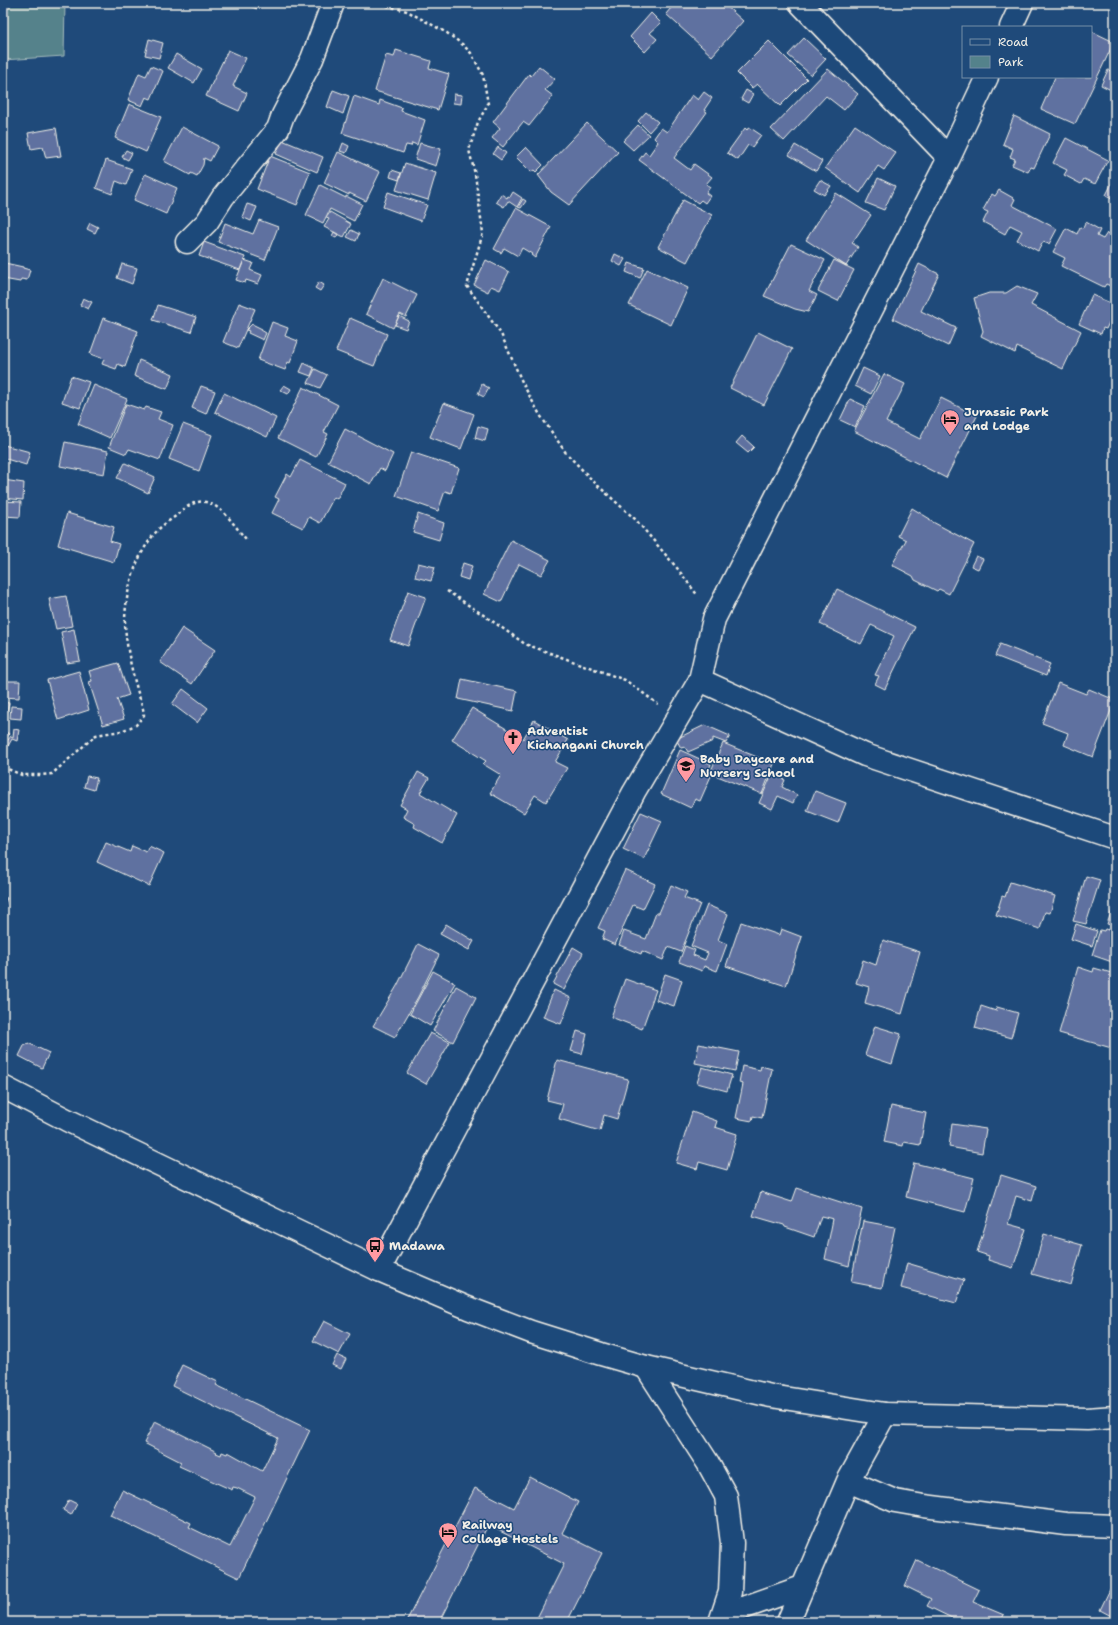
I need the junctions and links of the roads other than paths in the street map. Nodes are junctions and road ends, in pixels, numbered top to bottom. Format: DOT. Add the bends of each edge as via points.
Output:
graph roads {
  1 [pos="332,3"];
  2 [pos="800,3"];
  3 [pos="1022,3"];
  4 [pos="1011,26"];
  5 [pos="987,78"];
  6 [pos="949,158"];
  7 [pos="187,242"];
  8 [pos="700,680"];
  9 [pos="1115,838"];
  10 [pos="3,1087"];
  11 [pos="379,1270"];
  12 [pos="646,1367"];
  13 [pos="886,1414"];
  14 [pos="1115,1417"];
  15 [pos="848,1481"];
  16 [pos="1115,1526"];
  17 [pos="802,1587"];
  18 [pos="722,1619"];
  19 [pos="788,1622"];
  1 -- 7 [label="street" via="312,59 278,129 207,222"];
  2 -- 6 [label="street"];
  3 -- 4 [label="street"];
  5 -- 6 [label="street"];
  6 -- 8 [label="street" via="714,619"];
  8 -- 9 [label="street" via="865,754"];
  8 -- 11 [label="street" via="634,792"];
  10 -- 11 [label="street"];
  11 -- 12 [label="street" via="531,1332"];
  12 -- 13 [label="street" via="771,1396"];
  12 -- 18 [label="street" via="708,1463 726,1496 732,1543 730,1592"];
  13 -- 14 [label="street"];
  13 -- 15 [label="street"];
  15 -- 16 [label="street" via="895,1501 924,1506 1066,1524"];
  15 -- 17 [label="street"];
  17 -- 18 [label="street"];
  17 -- 19 [label="street"];
}
